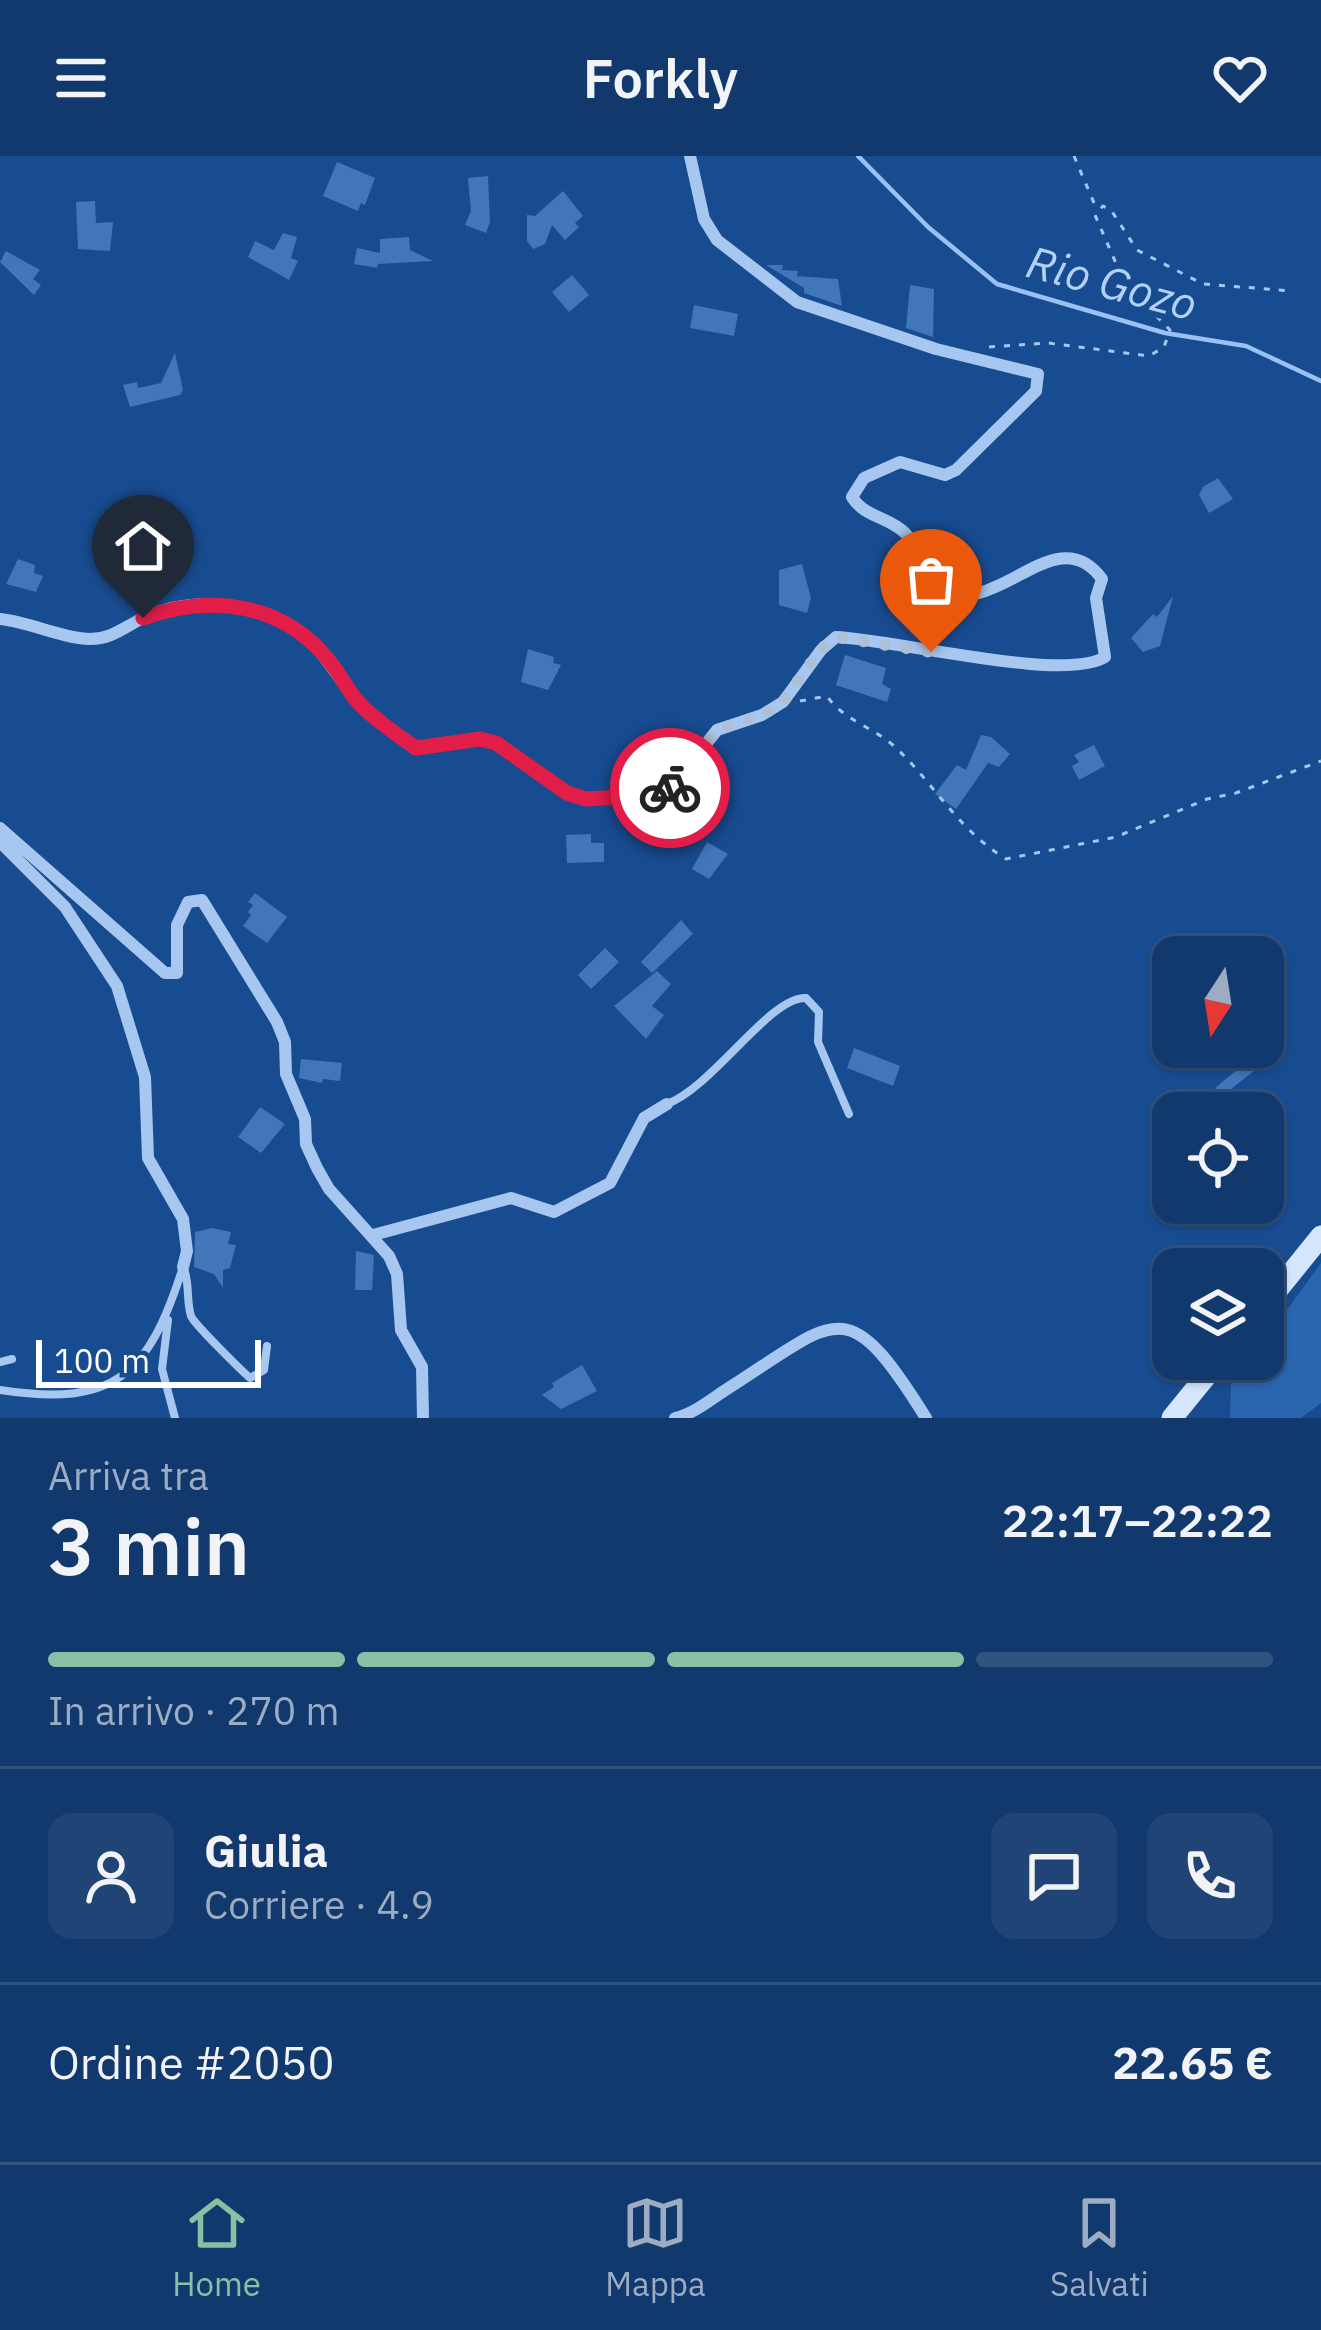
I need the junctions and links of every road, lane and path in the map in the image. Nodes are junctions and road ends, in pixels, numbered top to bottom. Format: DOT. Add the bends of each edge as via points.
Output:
graph roads {
  1 [pos="691,156"];
  2 [pos="1074,156"];
  3 [pos="1097,210"];
  4 [pos="1292,291"];
  5 [pos="989,346"];
  6 [pos="0,619"];
  7 [pos="783,702"];
  8 [pos="1321,761"];
  9 [pos="0,828"];
  10 [pos="0,842"];
  11 [pos="668,1104"];
  12 [pos="849,1114"];
  13 [pos="374,1235"];
  14 [pos="1321,1236"];
  15 [pos="183,1267"];
  16 [pos="1284,1282"];
  17 [pos="168,1315"];
  18 [pos="267,1346"];
  19 [pos="13,1359"];
  20 [pos="0,1361"];
  21 [pos="1203,1380"];
  22 [pos="0,1390"];
  23 [pos="175,1418"];
  24 [pos="424,1418"];
  25 [pos="675,1418"];
  26 [pos="926,1418"];
  27 [pos="1172,1418"];
  1 -- 7 [label="street" via="704,219 717,240 796,302 1038,374 1036,391 956,470 945,475 900,462 864,478 852,497 861,511 904,532 937,585 956,593 1003,585 1040,561 1065,557 1092,566 1102,580 1096,598 1105,657 1094,664 836,637"];
  2 -- 3 [label="path"];
  3 -- 4 [label="path" via="1111,210 1137,250 1203,284"];
  3 -- 5 [label="path" via="1125,284 1170,330 1164,347 1149,356 1048,343"];
  6 -- 7 [label="street" via="87,639 112,637 176,606 269,612 303,634 357,700 416,748 496,743 586,799 657,795 717,730"];
  7 -- 8 [label="path" via="827,696 892,744 1006,859 1116,837"];
  9 -- 13 [label="street" via="165,974 177,973 177,925 188,902 202,900 277,1022 317,1168"];
  10 -- 15 [label="street" via="65,908 118,986 145,1077 148,1157 186,1233"];
  11 -- 12 [label="lane" via="697,1088 778,1006 797,997 819,1012 818,1042"];
  11 -- 13 [label="street" via="644,1118 610,1183 554,1212 511,1198"];
  13 -- 24 [label="street" via="397,1274 400,1330 422,1367"];
  14 -- 16 [label="main road"];
  15 -- 17 [label="lane"];
  15 -- 18 [label="lane" via="194,1323 250,1378 264,1370"];
  17 -- 22 [label="lane" via="121,1378 49,1397"];
  17 -- 23 [label="lane" via="162,1369"];
  19 -- 20 [label="lane"];
  21 -- 27 [label="main road"];
  25 -- 26 [label="street" via="812,1333 843,1328 868,1336"];
}
